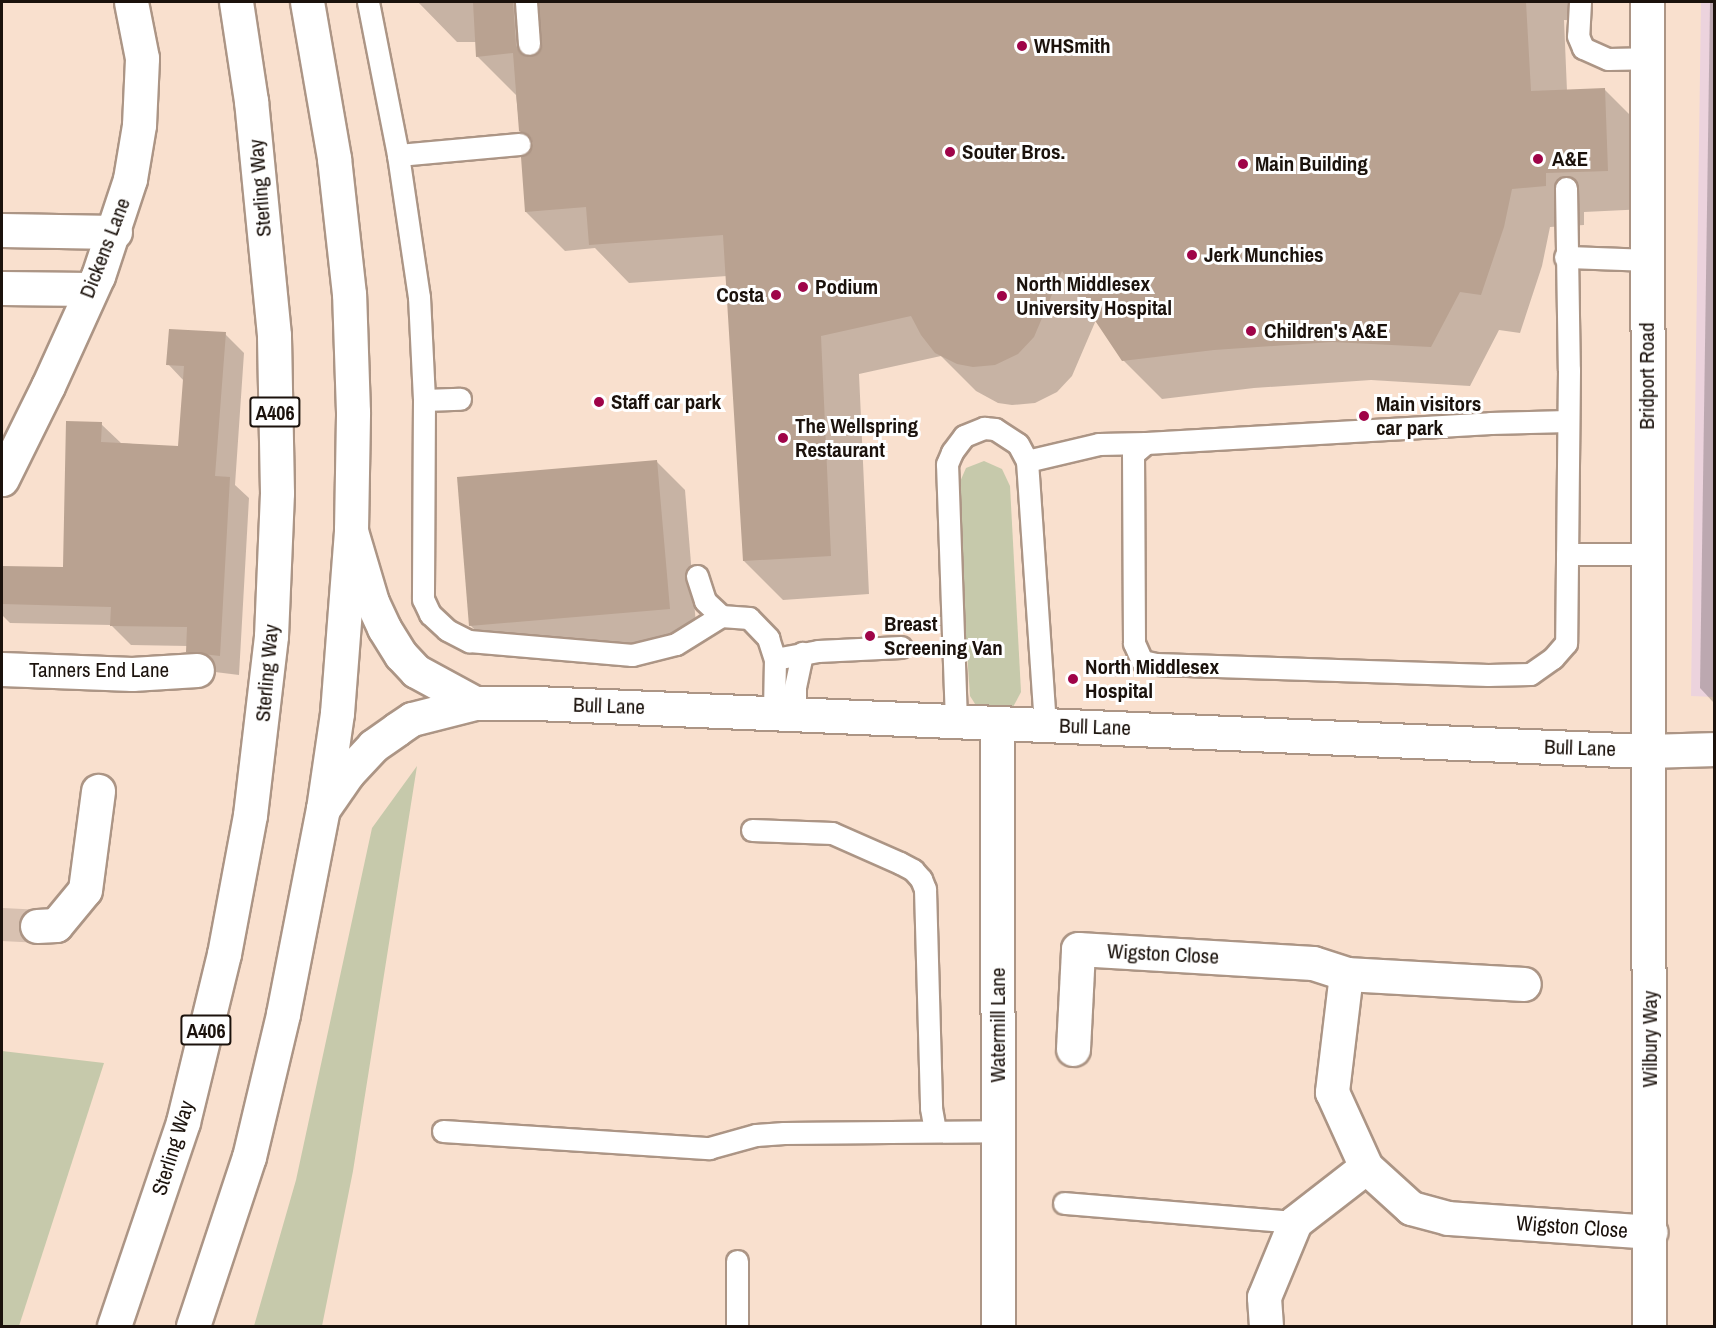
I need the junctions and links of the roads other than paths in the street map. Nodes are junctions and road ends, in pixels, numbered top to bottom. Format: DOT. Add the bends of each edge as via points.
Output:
graph roads {
  1 [pos="131,2"];
  2 [pos="222,2"];
  3 [pos="236,2"];
  4 [pos="307,2"];
  5 [pos="368,2"];
  6 [pos="526,2"];
  7 [pos="1580,2"];
  8 [pos="1647,2"];
  9 [pos="529,44"];
  10 [pos="1647,58"];
  11 [pos="251,100"];
  12 [pos="520,144"];
  13 [pos="398,154"];
  14 [pos="1566,188"];
  15 [pos="2,230"];
  16 [pos="115,232"];
  17 [pos="1565,257"];
  18 [pos="1646,260"];
  19 [pos="2,288"];
  20 [pos="90,289"];
  21 [pos="460,399"];
  22 [pos="424,400"];
  23 [pos="1568,421"];
  24 [pos="1146,443"];
  25 [pos="1027,461"];
  26 [pos="2,479"];
  27 [pos="351,530"];
  28 [pos="1567,554"];
  29 [pos="1647,554"];
  30 [pos="697,576"];
  31 [pos="721,615"];
  32 [pos="901,647"];
  33 [pos="802,653"];
  34 [pos="775,659"];
  35 [pos="2,669"];
  36 [pos="197,670"];
  37 [pos="475,703"];
  38 [pos="784,714"];
  39 [pos="956,721"];
  40 [pos="997,723"];
  41 [pos="1045,725"];
  42 [pos="1714,749"];
  43 [pos="1646,751"];
  44 [pos="98,791"];
  45 [pos="323,809"];
  46 [pos="752,830"];
  47 [pos="37,926"];
  48 [pos="1346,974"];
  49 [pos="1524,984"];
  50 [pos="1073,1048"];
  51 [pos="442,1131"];
  52 [pos="935,1131"];
  53 [pos="998,1131"];
  54 [pos="1366,1167"];
  55 [pos="1064,1203"];
  56 [pos="1295,1222"];
  57 [pos="1651,1232"];
  58 [pos="737,1261"];
  59 [pos="114,1326"];
  60 [pos="193,1326"];
  61 [pos="737,1326"];
  62 [pos="998,1326"];
  63 [pos="1266,1326"];
  64 [pos="1649,1326"];
  1 -- 16 [label="main road, Dickens Lane" via="142,58 139,125 130,179"];
  2 -- 11 [label="main road, A406"];
  3 -- 11 [label="main road, Sterling Way / A406"];
  4 -- 27 [label="main road" via="334,158 349,294"];
  5 -- 13 [label="lane"];
  6 -- 9 [label="lane"];
  7 -- 10 [label="lane" via="1578,36 1590,54 1608,59"];
  8 -- 10 [label="main road, Bridport Road"];
  10 -- 18 [label="main road, Bridport Road"];
  11 -- 59 [label="main road, Sterling Way / A406" via="274,335 277,493 271,636 262,724 250,815 216,988 183,1122"];
  12 -- 13 [label="lane"];
  13 -- 22 [label="lane" via="419,297"];
  14 -- 17 [label="lane"];
  15 -- 16 [label="main road"];
  16 -- 20 [label="main road, Dickens Lane"];
  17 -- 18 [label="lane"];
  17 -- 23 [label="lane"];
  18 -- 29 [label="main road, Bridport Road"];
  19 -- 20 [label="main road"];
  20 -- 26 [label="main road, Dickens Lane"];
  21 -- 22 [label="lane"];
  22 -- 31 [label="lane" via="423,599 430,614 447,630 468,640 632,655 676,644"];
  23 -- 24 [label="lane"];
  23 -- 28 [label="lane"];
  24 -- 25 [label="lane" via="1100,444"];
  24 -- 28 [label="lane" via="1133,454 1134,643 1142,661 1397,673 1530,674 1566,643"];
  25 -- 39 [label="lane" via="1018,444 1005,433 984,428 964,436 947,464"];
  25 -- 41 [label="lane"];
  27 -- 37 [label="main road" via="372,602 401,655 416,671"];
  27 -- 45 [label="main road" via="337,713"];
  28 -- 29 [label="lane"];
  29 -- 43 [label="main road, Bridport Road"];
  30 -- 31 [label="lane" via="705,601"];
  31 -- 34 [label="lane" via="749,618 768,638"];
  32 -- 33 [label="lane"];
  33 -- 34 [label="lane"];
  33 -- 38 [label="lane"];
  34 -- 38 [label="lane"];
  35 -- 36 [label="main road, Tanners End Lane" via="132,674"];
  37 -- 38 [label="main road, Bull Lane"];
  37 -- 45 [label="main road" via="412,718 373,746"];
  38 -- 39 [label="main road, Bull Lane"];
  39 -- 40 [label="main road, Bull Lane"];
  40 -- 41 [label="main road, Bull Lane"];
  40 -- 53 [label="main road, Watermill Lane"];
  41 -- 43 [label="main road, Bull Lane"];
  42 -- 43 [label="main road, Bull Lane"];
  43 -- 57 [label="main road, Wilbury Way"];
  44 -- 47 [label="main road" via="85,890 56,925"];
  45 -- 60 [label="main road" via="283,1014 249,1157"];
  46 -- 52 [label="lane" via="840,835 913,870 921,879 925,889"];
  48 -- 49 [label="main road, Wigston Close"];
  48 -- 50 [label="main road, Wigston Close" via="1313,963 1078,949"];
  48 -- 54 [label="main road, Wigston Close" via="1332,1092"];
  51 -- 52 [label="lane" via="709,1148 765,1134"];
  52 -- 53 [label="lane"];
  53 -- 62 [label="main road, Watermill Lane"];
  54 -- 56 [label="main road"];
  54 -- 57 [label="main road, Wigston Close" via="1411,1208 1448,1218"];
  55 -- 56 [label="lane"];
  56 -- 63 [label="main road" via="1264,1297"];
  57 -- 64 [label="main road, Wilbury Way"];
  58 -- 61 [label="lane"];
}
